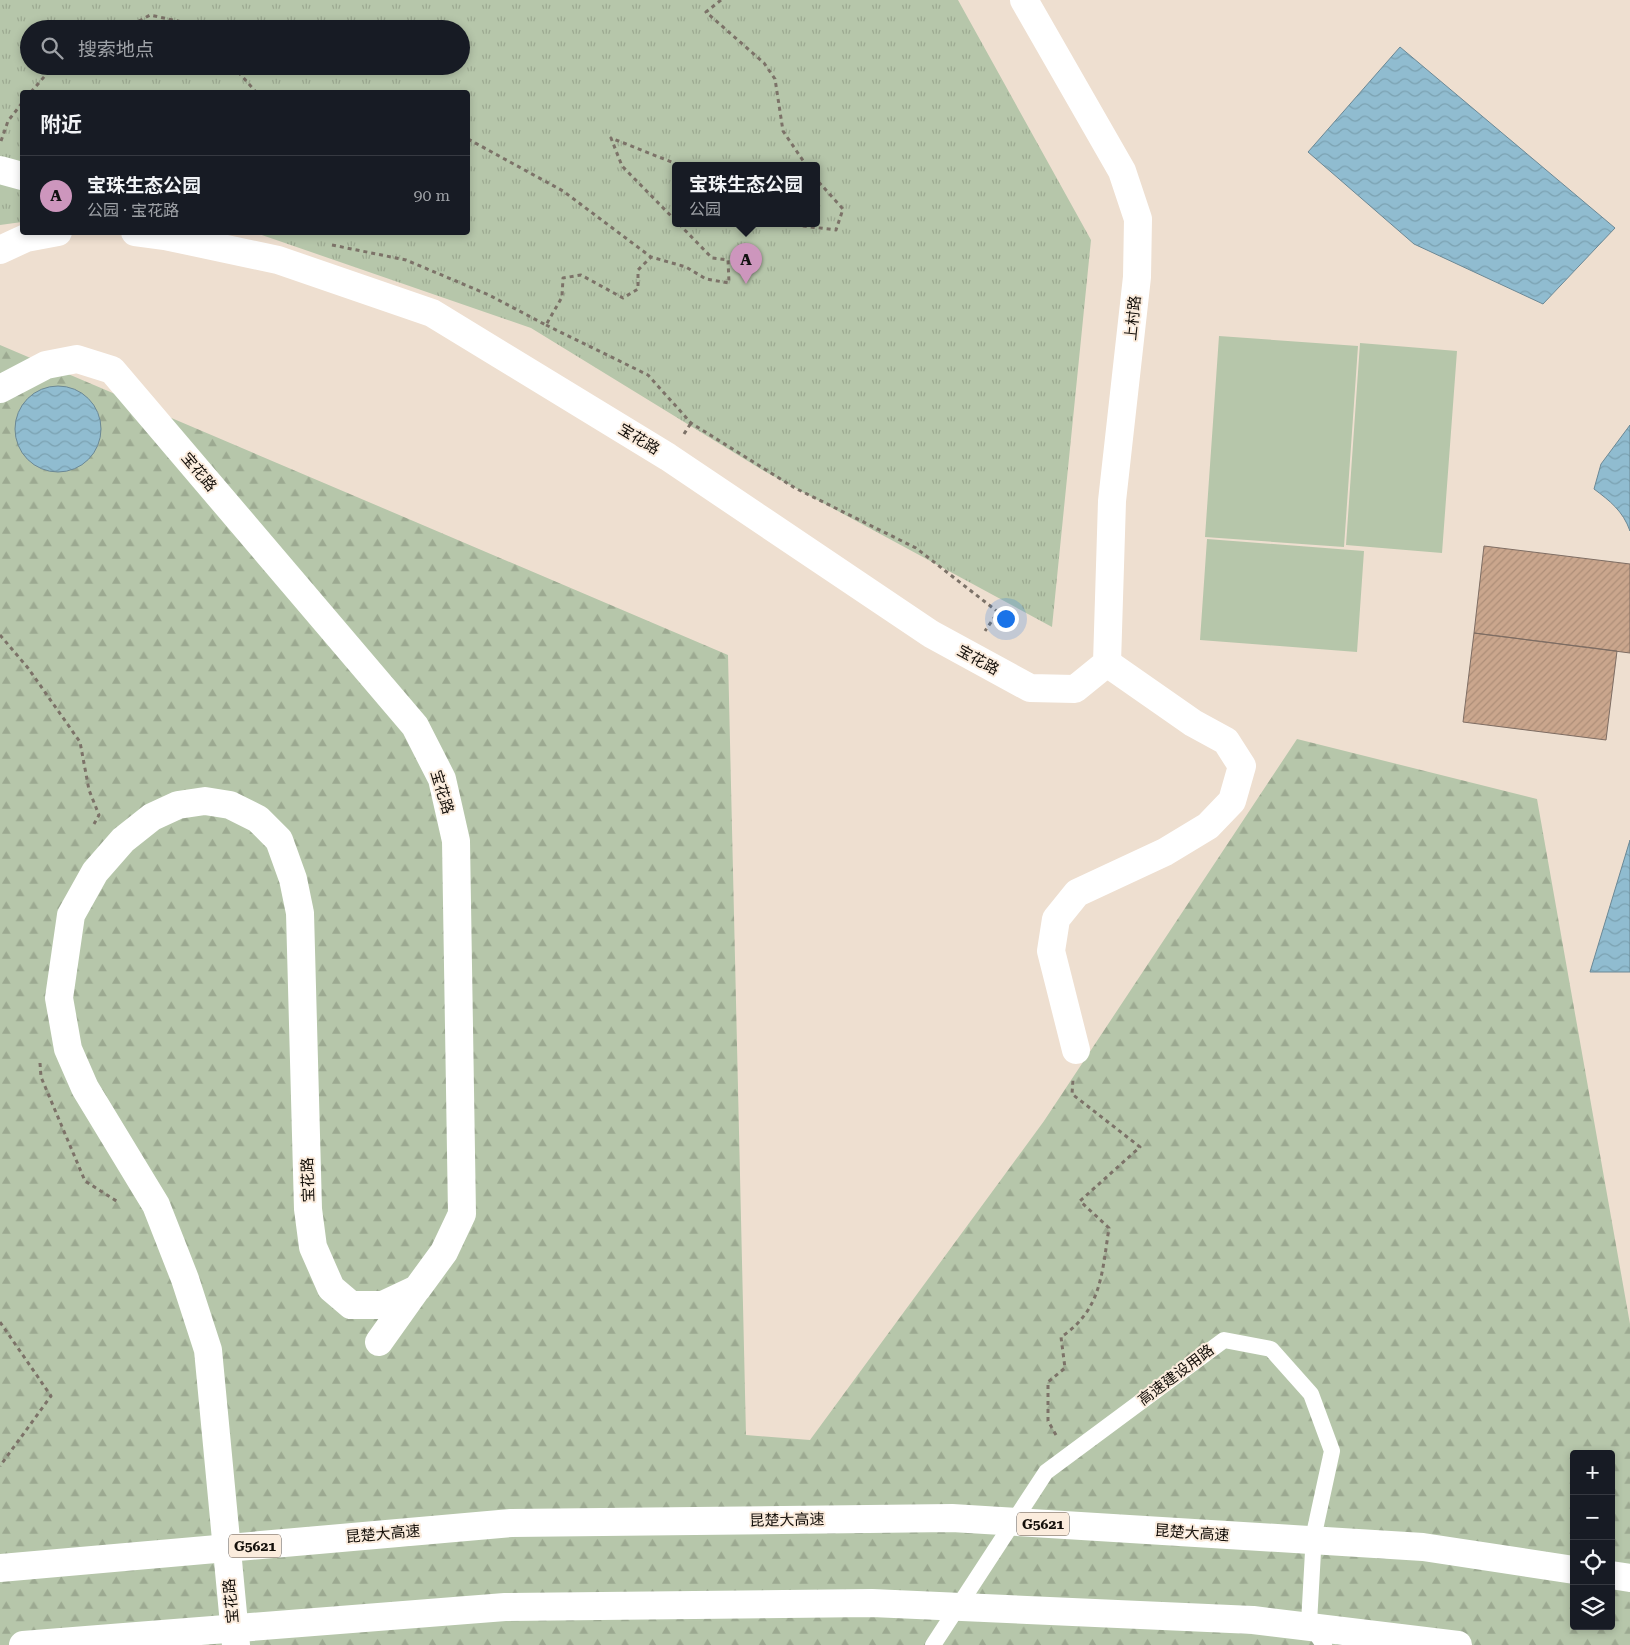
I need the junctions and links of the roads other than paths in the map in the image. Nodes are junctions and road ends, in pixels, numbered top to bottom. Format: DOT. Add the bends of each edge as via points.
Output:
graph roads {
  1 [pos="1024,0"];
  2 [pos="0,170"];
  3 [pos="20,175"];
  4 [pos="42,235"];
  5 [pos="166,235"];
  6 [pos="0,250"];
  7 [pos="0,389"];
  8 [pos="1107,663"];
  9 [pos="1076,1050"];
  10 [pos="417,1289"];
  11 [pos="379,1342"];
  12 [pos="0,1568"];
  13 [pos="1570,1569"];
  14 [pos="1615,1576"];
  15 [pos="1630,1578"];
  16 [pos="23,1645"];
  17 [pos="236,1645"];
  18 [pos="933,1645"];
  19 [pos="1324,1645"];
  20 [pos="1458,1645"];
  1 -- 8 [label="main road, 上村路" via="1122,171 1138,219 1138,277 1112,501"];
  2 -- 3 [label="main road"];
  4 -- 6 [label="main road" via="26,238"];
  5 -- 8 [label="main road, 宝花路" via="278,260 432,313 668,457 931,634 1030,688 1075,689"];
  7 -- 10 [label="main road, 宝花路" via="46,364 77,359 112,370 415,726 442,779 456,840 462,1214 444,1252"];
  8 -- 9 [label="main road" via="1193,722 1226,740 1242,766 1232,801 1208,826 1165,852 1077,893 1056,919 1051,951"];
  10 -- 11 [label="main road"];
  10 -- 17 [label="main road, 宝花路" via="383,1304 351,1305 331,1288 313,1247 308,1209 300,913 293,879 279,840 258,819 230,805 204,801 178,805 152,817 124,840 95,872 71,915 59,998 68,1049 85,1088 156,1205 186,1279 208,1350"];
  12 -- 13 [label="main road, 昆楚大高速 / G5621" via="511,1522 952,1518 1422,1547"];
  14 -- 15 [label="main road"];
  16 -- 20 [label="main road" via="505,1607 872,1603 1253,1620"];
  18 -- 19 [label="lane, 高速建设用路" via="1046,1472 1224,1340 1271,1349 1311,1394 1332,1451 1314,1534 1310,1623"];
}
